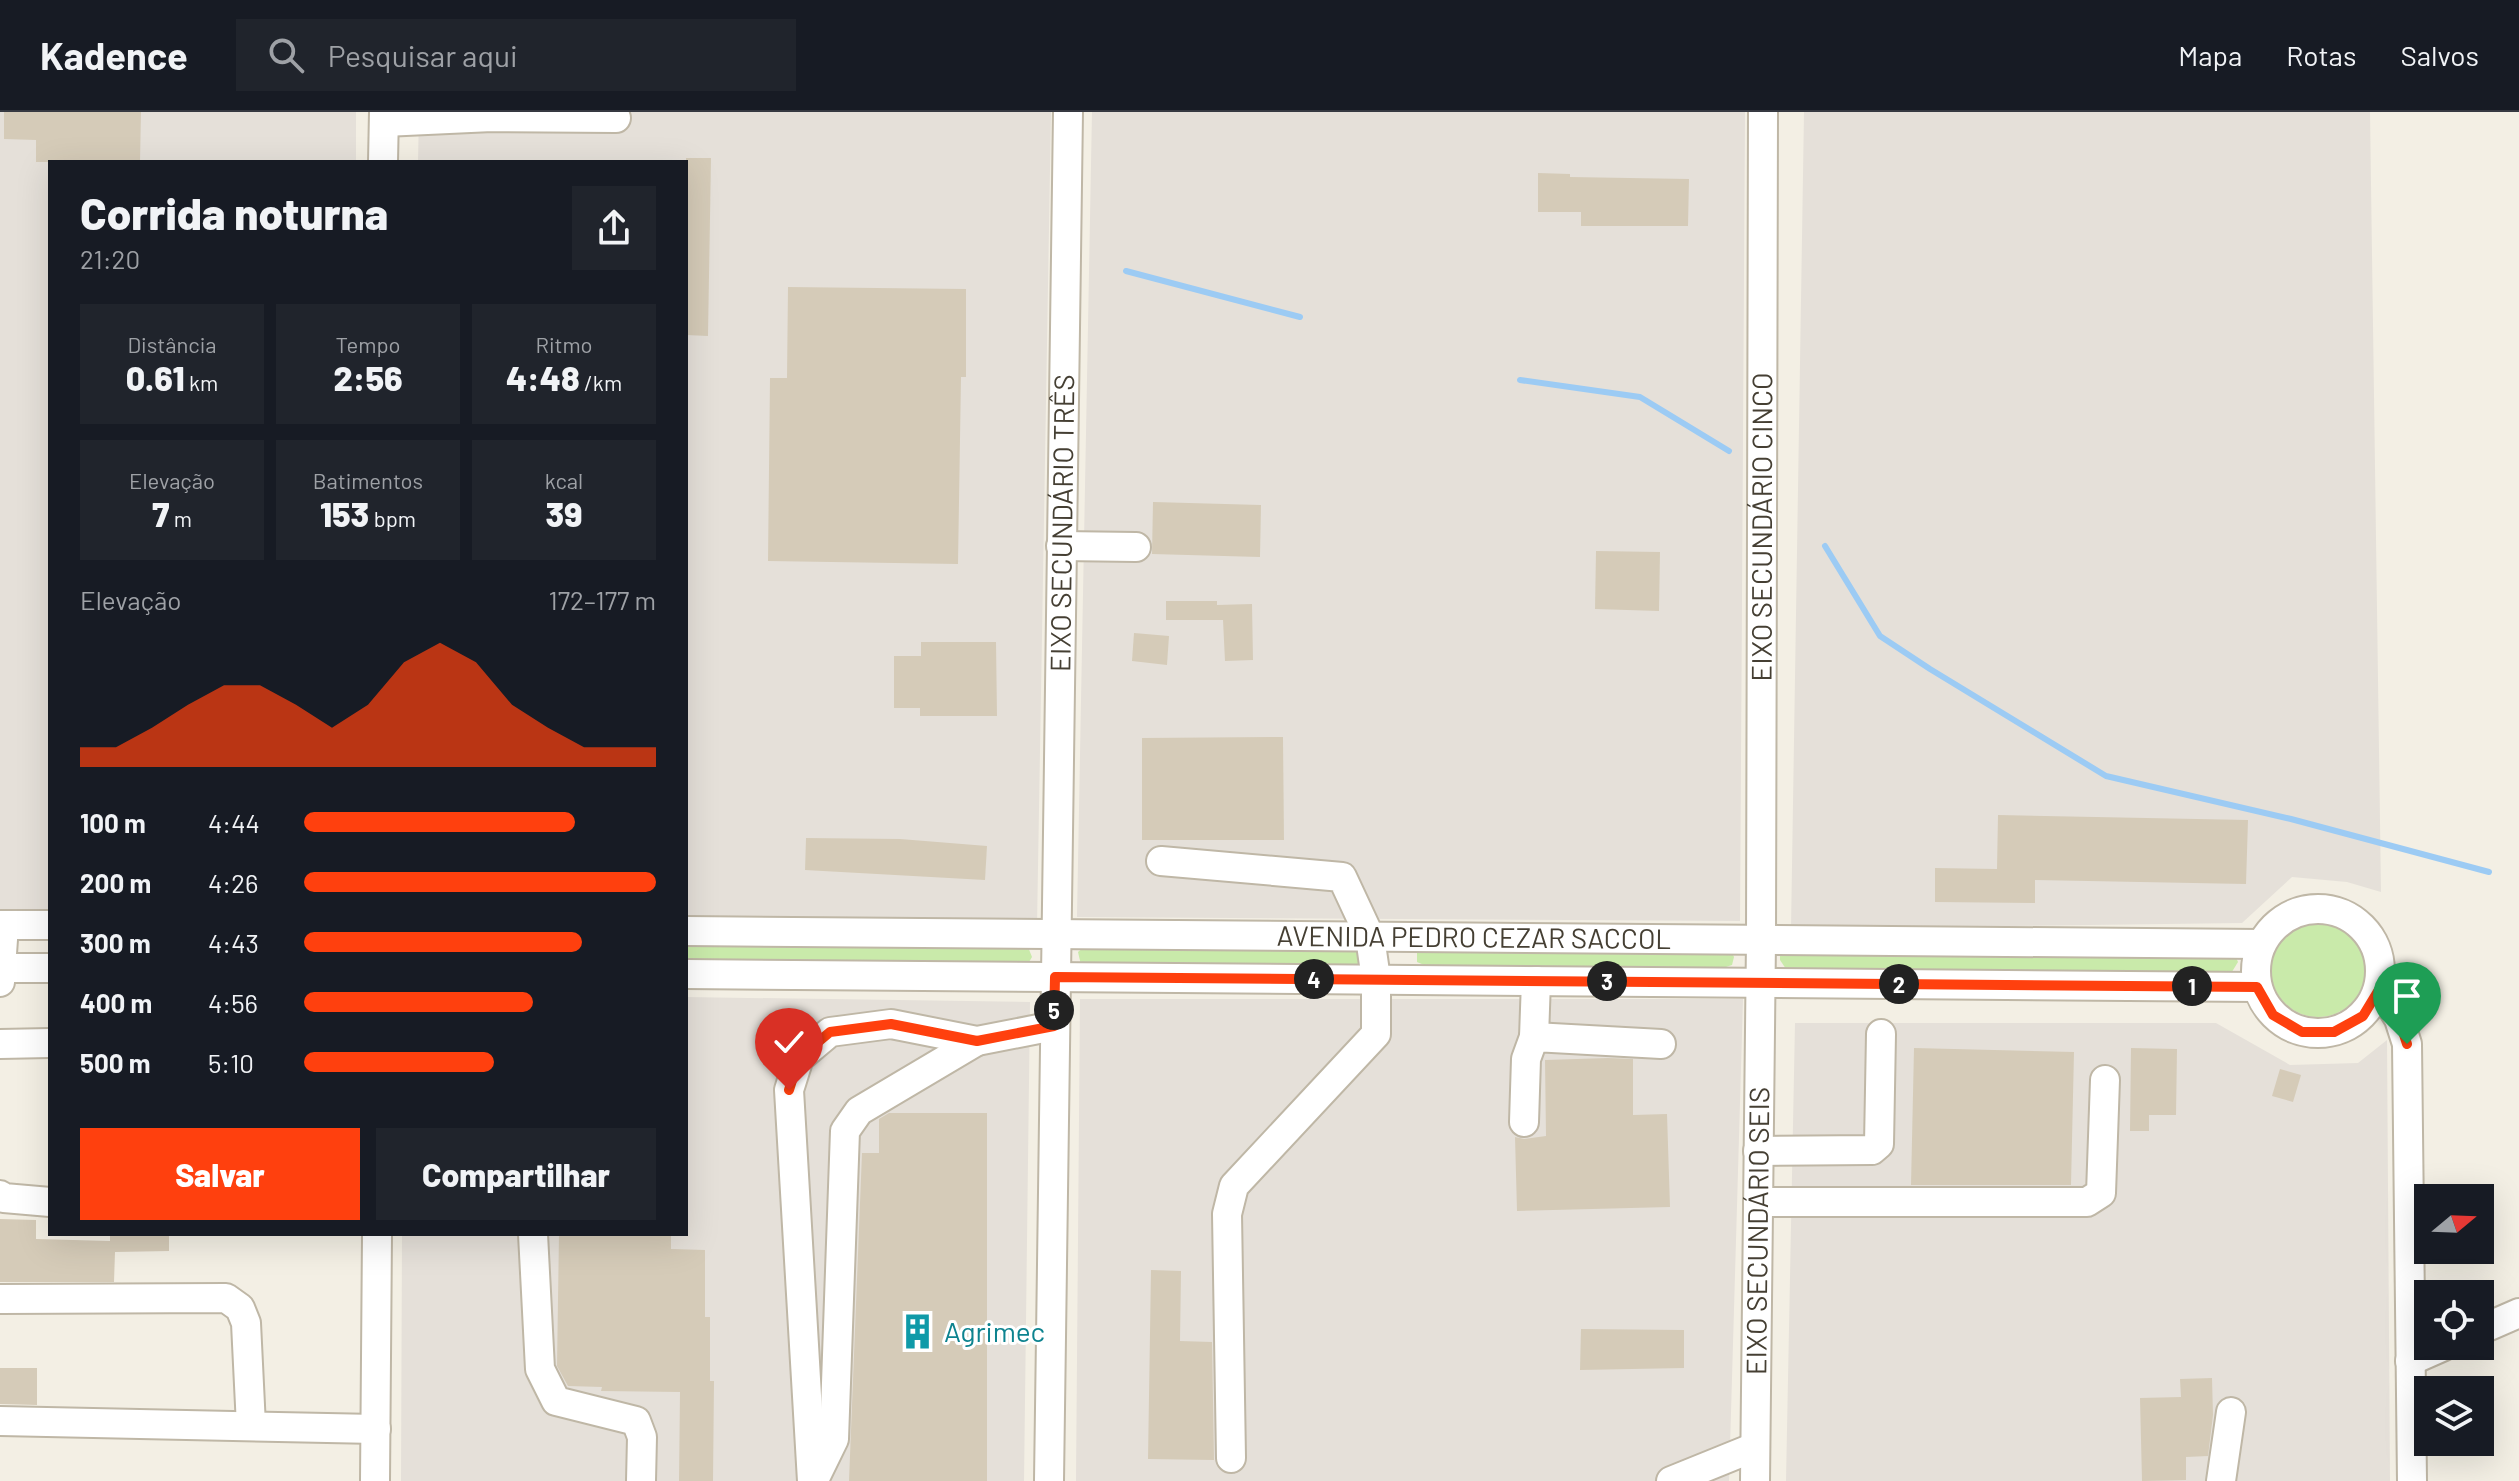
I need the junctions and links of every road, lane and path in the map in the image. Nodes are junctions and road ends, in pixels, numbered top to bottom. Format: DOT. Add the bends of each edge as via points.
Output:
graph roads {
  1 [pos="1068,112"];
  2 [pos="1763,112"];
  3 [pos="384,117"];
  4 [pos="616,118"];
  5 [pos="383,160"];
  6 [pos="1061,546"];
  7 [pos="1136,547"];
  8 [pos="1161,861"];
  9 [pos="2,925"];
  10 [pos="48,925"];
  11 [pos="688,931"];
  12 [pos="1055,934"];
  13 [pos="1370,937"];
  14 [pos="1761,940"];
  15 [pos="2261,944"];
  16 [pos="48,968"];
  17 [pos="0,973"];
  18 [pos="688,974"];
  19 [pos="1055,977"];
  20 [pos="1376,979"];
  21 [pos="1536,981"];
  22 [pos="1760,983"];
  23 [pos="2257,987"];
  24 [pos="2380,988"];
  25 [pos="1054,1026"];
  26 [pos="1881,1034"];
  27 [pos="1534,1037"];
  28 [pos="977,1041"];
  29 [pos="48,1043"];
  30 [pos="0,1044"];
  31 [pos="1661,1044"];
  32 [pos="2105,1080"];
  33 [pos="1524,1122"];
  34 [pos="1758,1151"];
  35 [pos="0,1195"];
  36 [pos="48,1202"];
  37 [pos="1758,1202"];
  38 [pos="377,1236"];
  39 [pos="533,1236"];
  40 [pos="0,1299"];
  41 [pos="2519,1313"];
  42 [pos="2494,1324"];
  43 [pos="2414,1359"];
  44 [pos="2410,1361"];
  45 [pos="2231,1412"];
  46 [pos="0,1421"];
  47 [pos="251,1426"];
  48 [pos="376,1429"];
  49 [pos="1755,1447"];
  50 [pos="1231,1458"];
  51 [pos="375,1481"];
  52 [pos="641,1481"];
  53 [pos="813,1481"];
  54 [pos="1049,1481"];
  55 [pos="1671,1481"];
  56 [pos="1755,1481"];
  57 [pos="2221,1481"];
  58 [pos="2412,1481"];
  1 -- 6 [label="street, EIXO SECUNDÁRIO TRÊS"];
  2 -- 14 [label="street, EIXO SECUNDÁRIO CINCO"];
  3 -- 4 [label="street"];
  3 -- 5 [label="street"];
  6 -- 7 [label="street"];
  6 -- 12 [label="street, EIXO SECUNDÁRIO TRÊS"];
  8 -- 13 [label="street" via="1342,877"];
  9 -- 10 [label="street"];
  9 -- 17 [label="street"];
  11 -- 12 [label="street, AVENIDA PEDRO CEZAR SACCOL"];
  12 -- 13 [label="street, AVENIDA PEDRO CEZAR SACCOL"];
  12 -- 19 [label="street, EIXO SECUNDÁRIO TRÊS"];
  13 -- 14 [label="street, AVENIDA PEDRO CEZAR SACCOL"];
  13 -- 20 [label="street"];
  14 -- 15 [label="street, AVENIDA PEDRO CEZAR SACCOL"];
  14 -- 22 [label="street, EIXO SECUNDÁRIO CINCO"];
  15 -- 23 [label="street" via="2255,965"];
  15 -- 24 [label="street" via="2280,920 2309,908 2340,911 2366,929 2380,956"];
  16 -- 17 [label="street"];
  18 -- 19 [label="street, AVENIDA PEDRO CEZAR SACCOL"];
  19 -- 20 [label="street, AVENIDA PEDRO CEZAR SACCOL"];
  19 -- 25 [label="street, EIXO SECUNDÁRIO TRÊS"];
  20 -- 21 [label="street, AVENIDA PEDRO CEZAR SACCOL"];
  20 -- 50 [label="street" via="1376,1034 1234,1186 1227,1214"];
  21 -- 22 [label="street, AVENIDA PEDRO CEZAR SACCOL"];
  21 -- 27 [label="street"];
  22 -- 23 [label="street, AVENIDA PEDRO CEZAR SACCOL"];
  22 -- 34 [label="street, EIXO SECUNDÁRIO SEIS"];
  23 -- 24 [label="street" via="2273,1015 2302,1032 2344,1027 2363,1016"];
  24 -- 44 [label="street" via="2407,1044"];
  25 -- 28 [label="street"];
  25 -- 54 [label="street, EIXO SECUNDÁRIO TRÊS"];
  26 -- 34 [label="street" via="1879,1144 1872,1150"];
  27 -- 31 [label="street"];
  27 -- 33 [label="street" via="1526,1059"];
  28 -- 53 [label="street" via="859,1111 845,1131 834,1439"];
  28 -- 53 [label="street" via="891,1024 830,1032 799,1058 789,1090"];
  29 -- 30 [label="street"];
  32 -- 37 [label="street" via="2101,1193 2087,1202"];
  34 -- 37 [label="street, EIXO SECUNDÁRIO SEIS"];
  35 -- 36 [label="street"];
  37 -- 49 [label="street, EIXO SECUNDÁRIO SEIS"];
  38 -- 48 [label="street"];
  39 -- 52 [label="street" via="540,1369 556,1401 636,1421 642,1437"];
  40 -- 47 [label="street" via="226,1298 240,1308 246,1323"];
  41 -- 42 [label="street"];
  43 -- 44 [label="street"];
  44 -- 58 [label="street"];
  45 -- 57 [label="street"];
  46 -- 47 [label="street"];
  47 -- 48 [label="street"];
  48 -- 51 [label="street"];
  49 -- 55 [label="street"];
  49 -- 56 [label="street, EIXO SECUNDÁRIO SEIS"];
}
